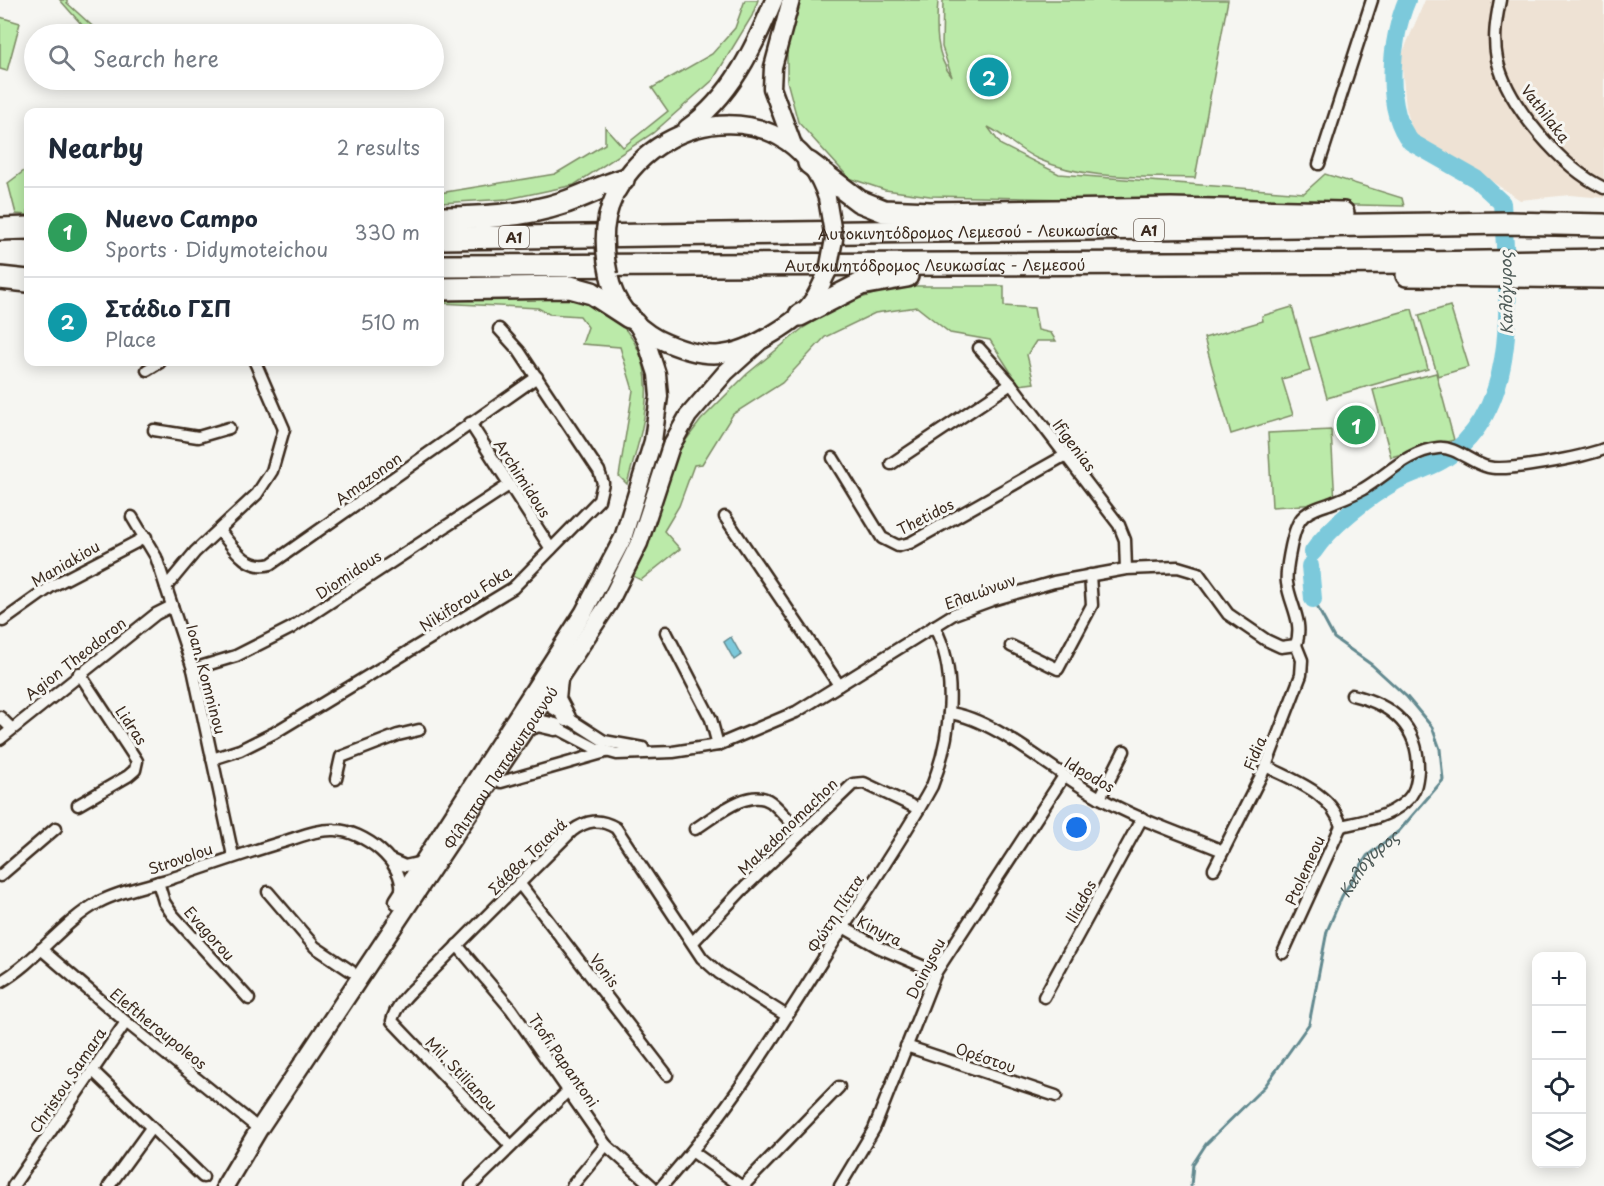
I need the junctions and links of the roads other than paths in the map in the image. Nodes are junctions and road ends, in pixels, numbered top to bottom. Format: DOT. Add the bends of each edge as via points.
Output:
graph roads {
  1 [pos="774,0"];
  2 [pos="791,0"];
  3 [pos="1372,0"];
  4 [pos="1500,0"];
  5 [pos="669,140"];
  6 [pos="794,146"];
  7 [pos="809,163"];
  8 [pos="1319,164"];
  9 [pos="619,188"];
  10 [pos="1604,188"];
  11 [pos="1604,214"];
  12 [pos="444,218"];
  13 [pos="1511,218"];
  14 [pos="1433,220"];
  15 [pos="1604,225"];
  16 [pos="24,228"];
  17 [pos="0,229"];
  18 [pos="444,238"];
  19 [pos="24,242"];
  20 [pos="0,243"];
  21 [pos="1604,260"];
  22 [pos="1432,262"];
  23 [pos="444,266"];
  24 [pos="24,273"];
  25 [pos="1284,273"];
  26 [pos="0,275"];
  27 [pos="1604,276"];
  28 [pos="24,281"];
  29 [pos="24,282"];
  30 [pos="0,283"];
  31 [pos="444,289"];
  32 [pos="0,293"];
  33 [pos="24,293"];
  34 [pos="800,315"];
  35 [pos="632,320"];
  36 [pos="499,329"];
  37 [pos="758,343"];
  38 [pos="979,348"];
  39 [pos="154,366"];
  40 [pos="257,366"];
  41 [pos="147,370"];
  42 [pos="537,377"];
  43 [pos="1011,384"];
  44 [pos="470,423"];
  45 [pos="229,428"];
  46 [pos="154,430"];
  47 [pos="1604,449"];
  48 [pos="1064,456"];
  49 [pos="832,458"];
  50 [pos="891,464"];
  51 [pos="509,485"];
  52 [pos="132,517"];
  53 [pos="725,517"];
  54 [pos="219,530"];
  55 [pos="146,537"];
  56 [pos="552,549"];
  57 [pos="1126,569"];
  58 [pos="1090,575"];
  59 [pos="166,587"];
  60 [pos="172,606"];
  61 [pos="3,621"];
  62 [pos="934,626"];
  63 [pos="666,632"];
  64 [pos="1296,645"];
  65 [pos="1011,646"];
  66 [pos="193,669"];
  67 [pos="79,673"];
  68 [pos="560,676"];
  69 [pos="839,685"];
  70 [pos="1352,694"];
  71 [pos="533,705"];
  72 [pos="949,713"];
  73 [pos="0,717"];
  74 [pos="561,722"];
  75 [pos="10,728"];
  76 [pos="524,729"];
  77 [pos="419,730"];
  78 [pos="0,739"];
  79 [pos="718,745"];
  80 [pos="1124,751"];
  81 [pos="606,752"];
  82 [pos="674,752"];
  83 [pos="212,759"];
  84 [pos="1266,766"];
  85 [pos="1064,776"];
  86 [pos="336,779"];
  87 [pos="501,782"];
  88 [pos="1100,798"];
  89 [pos="78,805"];
  90 [pos="919,809"];
  91 [pos="1142,818"];
  92 [pos="1341,826"];
  93 [pos="56,828"];
  94 [pos="694,829"];
  95 [pos="801,833"];
  96 [pos="1223,851"];
  97 [pos="233,856"];
  98 [pos="388,858"];
  99 [pos="423,862"];
  100 [pos="1214,869"];
  101 [pos="0,876"];
  102 [pos="158,882"];
  103 [pos="519,883"];
  104 [pos="268,892"];
  105 [pos="401,896"];
  106 [pos="843,927"];
  107 [pos="693,942"];
  108 [pos="457,945"];
  109 [pos="42,949"];
  110 [pos="1284,953"];
  111 [pos="351,971"];
  112 [pos="936,972"];
  113 [pos="0,982"];
  114 [pos="1044,998"];
  115 [pos="249,999"];
  116 [pos="787,1016"];
  117 [pos="126,1022"];
  118 [pos="392,1022"];
  119 [pos="906,1046"];
  120 [pos="92,1070"];
  121 [pos="667,1075"];
  122 [pos="839,1087"];
  123 [pos="567,1092"];
  124 [pos="1056,1096"];
  125 [pos="255,1125"];
  126 [pos="151,1128"];
  127 [pos="606,1145"];
  128 [pos="510,1146"];
  129 [pos="693,1152"];
  130 [pos="208,1182"];
  131 [pos="13,1186"];
  132 [pos="109,1186"];
  133 [pos="225,1186"];
  134 [pos="471,1186"];
  135 [pos="572,1186"];
  136 [pos="652,1186"];
  137 [pos="662,1186"];
  138 [pos="742,1186"];
  139 [pos="840,1186"];
  1 -- 5 [label="main road" via="758,39 732,82 698,120"];
  2 -- 6 [label="main road" via="773,67 772,88"];
  3 -- 8 [label="street"];
  4 -- 10 [label="street, Vathilaka" via="1494,27 1497,60 1510,94 1567,163"];
  5 -- 6 [label="main road" via="709,126 737,124 768,130"];
  5 -- 9 [label="main road" via="637,163"];
  6 -- 7 [label="main road"];
  7 -- 14 [label="highway" via="859,201 884,211 1171,209"];
  7 -- 34 [label="main road, bridge" via="827,198 834,239 828,272"];
  9 -- 12 [label="highway" via="506,215"];
  9 -- 35 [label="main road, bridge" via="608,210 604,237 612,292"];
  11 -- 13 [label="highway"];
  13 -- 14 [label="highway, Αυτοκινητόδρομος Λεμεσού - Λευκωσίας / A1"];
  13 -- 15 [label="highway, Αυτοκινητόδρομος Λεμεσού - Λευκωσίας / A1"];
  14 -- 18 [label="highway, Αυτοκινητόδρομος Λεμεσού - Λευκωσίας / A1"];
  16 -- 17 [label="highway"];
  19 -- 20 [label="highway"];
  21 -- 22 [label="highway, Αυτοκινητόδρομος Λευκωσίας - Λεμεσού / A1"];
  22 -- 23 [label="highway, Αυτοκινητόδρομος Λευκωσίας - Λεμεσού / A1"];
  22 -- 25 [label="highway"];
  24 -- 26 [label="highway"];
  25 -- 27 [label="highway"];
  25 -- 34 [label="highway" via="900,276 861,284"];
  26 -- 28 [label="highway"];
  29 -- 30 [label="highway"];
  31 -- 35 [label="highway" via="570,287 592,293"];
  32 -- 33 [label="highway"];
  34 -- 37 [label="main road"];
  35 -- 37 [label="main road" via="650,335 693,353 726,355"];
  35 -- 71 [label="main road, Φίλιππου Παπακυπριανού" via="646,340 658,384 653,441 623,538"];
  36 -- 42 [label="street, Nikiforou Foka"];
  37 -- 68 [label="main road, Φίλιππου Παπακυπριανού" via="726,372 688,416 672,446 639,543 609,603"];
  38 -- 43 [label="street, Ifigenias"];
  39 -- 41 [label="street"];
  40 -- 54 [label="street" via="283,424 283,439 264,486"];
  42 -- 44 [label="street, Amazonon"];
  42 -- 56 [label="street, Nikiforou Foka" via="603,483 597,503"];
  43 -- 48 [label="street, Ifigenias"];
  43 -- 50 [label="street"];
  44 -- 51 [label="street, Archimidous"];
  44 -- 54 [label="street, Amazonon" via="271,564 248,563"];
  45 -- 46 [label="street" via="198,437"];
  47 -- 64 [label="street, Fidia" via="1576,458 1496,468 1478,464 1453,450 1436,448 1417,453 1363,489 1307,513 1298,523 1286,567 1299,628"];
  48 -- 49 [label="street, Thetidos" via="910,543 898,546 882,538"];
  48 -- 57 [label="street, Ifigenias" via="1119,525 1125,540"];
  51 -- 56 [label="street, Archimidous"];
  51 -- 66 [label="street, Diomidous" via="291,628 236,656"];
  52 -- 55 [label="street, Ioan. Komninou"];
  53 -- 69 [label="street"];
  54 -- 59 [label="street"];
  55 -- 59 [label="street, Ioan. Komninou"];
  55 -- 61 [label="street, Maniakiou" via="52,586"];
  56 -- 83 [label="street, Nikiforou Foka" via="520,582 475,612 264,739"];
  57 -- 58 [label="street, Ελαιώνων"];
  57 -- 64 [label="street, Ελαιώνων" via="1178,567 1198,573 1228,614 1266,640 1281,646"];
  58 -- 62 [label="street, Ελαιώνων" via="992,600"];
  58 -- 65 [label="street" via="1092,605 1058,669"];
  59 -- 60 [label="street, Ioan. Komninou"];
  60 -- 66 [label="street, Ioan. Komninou"];
  60 -- 67 [label="street, Agion Theodoron"];
  62 -- 69 [label="street, Ελαιώνων"];
  62 -- 72 [label="street, Φώτη Πίττα" via="945,658"];
  63 -- 79 [label="street" via="711,719"];
  64 -- 84 [label="street, Fidia" via="1302,660 1301,675"];
  66 -- 83 [label="street, Ioan. Komninou"];
  67 -- 75 [label="street, Agion Theodoron"];
  67 -- 89 [label="street, Lidras" via="137,762 129,777"];
  68 -- 71 [label="main road, Φίλιππου Παπακυπριανού"];
  68 -- 74 [label="main road" via="557,699"];
  69 -- 79 [label="street, Ελαιώνων" via="796,712"];
  70 -- 92 [label="street" via="1381,703 1402,719 1415,744 1417,780 1410,797 1396,809"];
  71 -- 74 [label="street, Ελαιώνων"];
  71 -- 74 [label="street, Ελαιώνων"];
  71 -- 76 [label="main road, Φίλιππου Παπακυπριανού"];
  71 -- 99 [label="main road, Φίλιππου Παπακυπριανού"];
  72 -- 85 [label="street, Idpodos" via="973,718"];
  72 -- 90 [label="street, Φώτη Πίττα" via="939,767"];
  73 -- 75 [label="street"];
  74 -- 76 [label="main road" via="538,723"];
  74 -- 81 [label="street, Ελαιώνων"];
  74 -- 82 [label="street, Ελαιώνων" via="604,741"];
  75 -- 78 [label="street, Agion Theodoron"];
  76 -- 125 [label="main road, Φίλιππου Παπακυπριανού"];
  77 -- 86 [label="street" via="341,757"];
  79 -- 82 [label="street, Ελαιώνων"];
  80 -- 88 [label="street"];
  81 -- 82 [label="street, Ελαιώνων"];
  81 -- 87 [label="street"];
  83 -- 97 [label="street, Ioan. Komninou"];
  84 -- 92 [label="street, Ptolemeou" via="1329,802"];
  84 -- 96 [label="street, Fidia"];
  85 -- 88 [label="street, Idpodos"];
  85 -- 112 [label="street, Doinysou"];
  88 -- 91 [label="street, Idpodos"];
  90 -- 95 [label="street, Makedonomachon" via="858,782"];
  90 -- 106 [label="street, Φώτη Πίττα"];
  91 -- 96 [label="street, Idpodos"];
  91 -- 114 [label="street, Iliados"];
  92 -- 110 [label="street, Ptolemeou"];
  93 -- 101 [label="street"];
  94 -- 95 [label="street" via="757,796 771,802"];
  95 -- 107 [label="street, Makedonomachon"];
  96 -- 100 [label="street, Fidia"];
  97 -- 98 [label="street, Strovolou" via="337,830 362,837"];
  97 -- 102 [label="street, Strovolou"];
  98 -- 99 [label="street, Strovolou" via="405,867"];
  98 -- 105 [label="street, Strovolou" via="401,877"];
  99 -- 105 [label="main road, Φίλιππου Παπακυπριανού"];
  102 -- 109 [label="street, Strovolou" via="102,901 75,917"];
  102 -- 115 [label="street, Evagorou" via="172,914"];
  103 -- 107 [label="street, Σάββα Τσιανά" via="572,831 591,821 603,821 619,831"];
  103 -- 108 [label="street, Σάββα Τσιανά"];
  103 -- 121 [label="street, Vonis"];
  104 -- 111 [label="street" via="315,947"];
  105 -- 111 [label="main road, Φίλιππου Παπακυπριανού"];
  106 -- 112 [label="street, Kinyra" via="878,948"];
  106 -- 116 [label="street, Φώτη Πίττα"];
  107 -- 116 [label="street, Σάββα Τσιανά" via="702,958 718,973"];
  108 -- 118 [label="street, Σάββα Τσιανά" via="400,1004"];
  108 -- 123 [label="street, Ttofi Papantoni" via="511,1009"];
  109 -- 113 [label="street, Strovolou"];
  109 -- 117 [label="street, Eleftheroupoleos"];
  111 -- 125 [label="main road, Φίλιππου Παπακυπριανού"];
  112 -- 119 [label="street, Doinysou"];
  116 -- 129 [label="street, Φώτη Πίττα"];
  117 -- 120 [label="street, Christou Samara"];
  117 -- 125 [label="street, Eleftheroupoleos"];
  118 -- 128 [label="street, Mil. Stilianou"];
  119 -- 124 [label="street, Ορέστου"];
  119 -- 139 [label="street, Doinysou" via="874,1129"];
  120 -- 126 [label="street"];
  120 -- 131 [label="street, Christou Samara"];
  122 -- 138 [label="street"];
  123 -- 127 [label="street, Ttofi Papantoni"];
  123 -- 128 [label="street"];
  125 -- 130 [label="main road, Φίλιππου Παπακυπριανού"];
  125 -- 133 [label="main road, Φίλιππου Παπακυπριανού"];
  126 -- 130 [label="street"];
  126 -- 132 [label="street"];
  127 -- 135 [label="street"];
  127 -- 136 [label="street, Ttofi Papantoni"];
  128 -- 134 [label="street"];
  129 -- 137 [label="street, Φώτη Πίττα"];
  129 -- 138 [label="street"];
}
